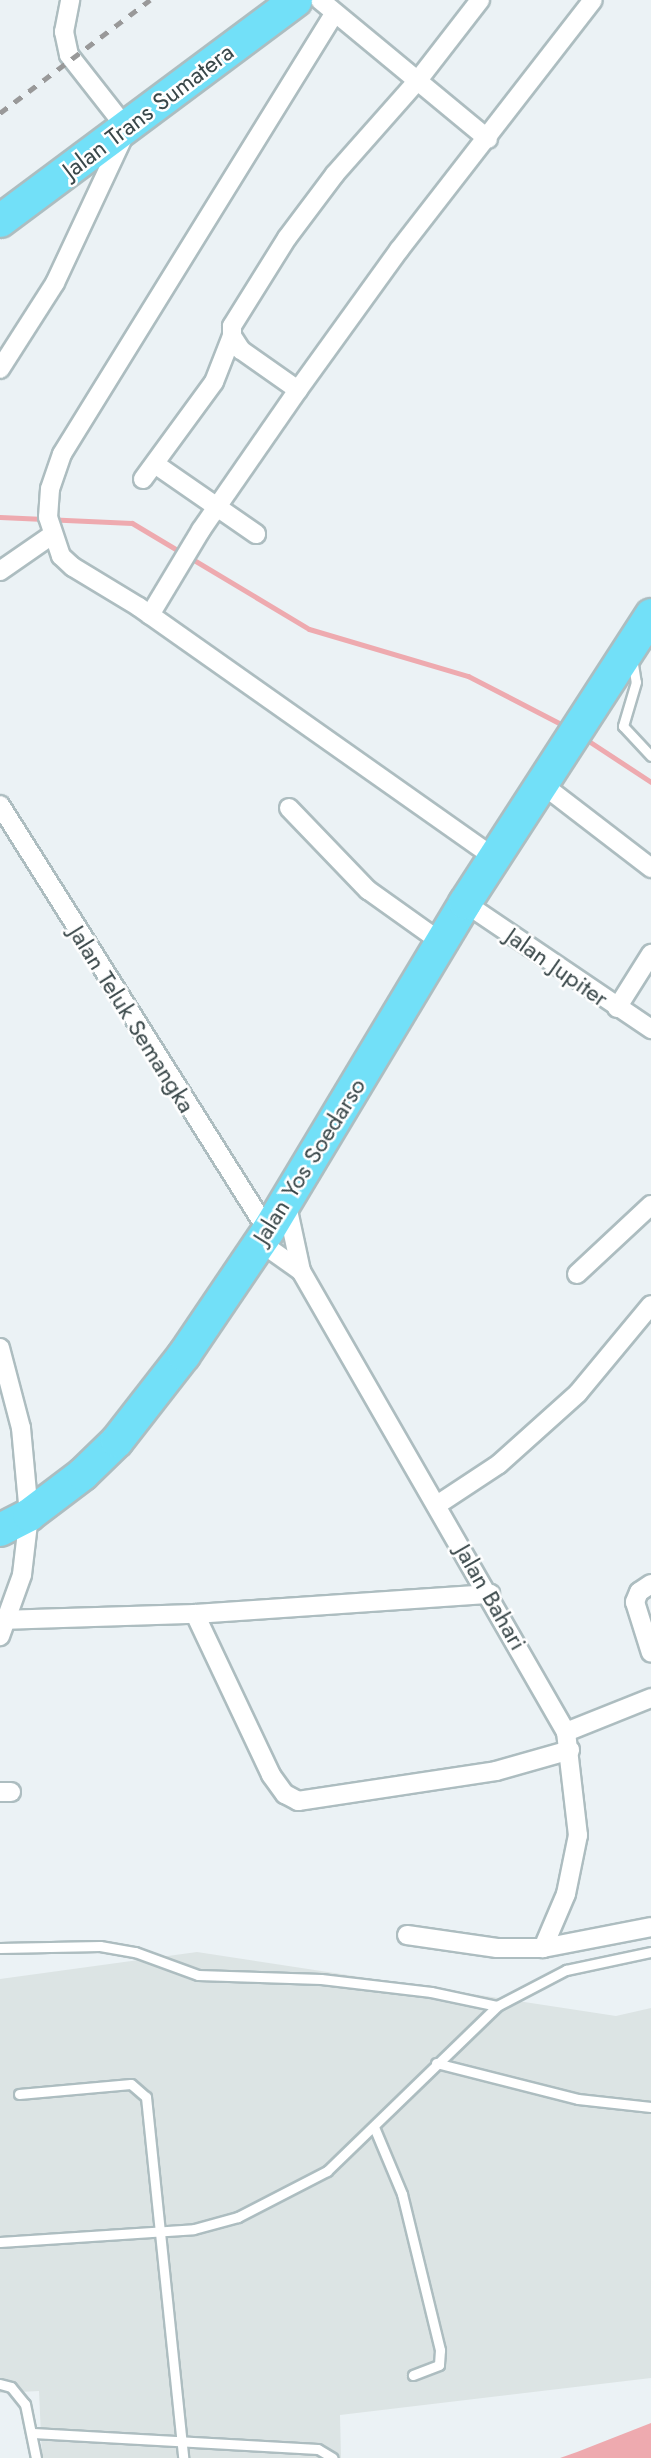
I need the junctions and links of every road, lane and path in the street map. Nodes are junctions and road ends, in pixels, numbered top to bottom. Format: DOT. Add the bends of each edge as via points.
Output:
graph roads {
  1 [pos="70,0"];
  2 [pos="480,0"];
  3 [pos="593,0"];
  4 [pos="298,1"];
  5 [pos="334,14"];
  6 [pos="419,79"];
  7 [pos="127,129"];
  8 [pos="488,139"];
  9 [pos="0,221"];
  10 [pos="232,336"];
  11 [pos="0,369"];
  12 [pos="298,390"];
  13 [pos="155,464"];
  14 [pos="143,479"];
  15 [pos="217,507"];
  16 [pos="256,534"];
  17 [pos="52,535"];
  18 [pos="0,571"];
  19 [pos="150,615"];
  20 [pos="650,621"];
  21 [pos="629,652"];
  22 [pos="651,755"];
  23 [pos="542,784"];
  24 [pos="0,805"];
  25 [pos="289,808"];
  26 [pos="495,858"];
  27 [pos="651,868"];
  28 [pos="465,903"];
  29 [pos="441,942"];
  30 [pos="651,954"];
  31 [pos="617,1008"];
  32 [pos="651,1029"];
  33 [pos="286,1200"];
  34 [pos="651,1205"];
  35 [pos="264,1236"];
  36 [pos="301,1271"];
  37 [pos="577,1275"];
  38 [pos="651,1305"];
  39 [pos="0,1348"];
  40 [pos="437,1505"];
  41 [pos="30,1515"];
  42 [pos="0,1531"];
  43 [pos="651,1584"];
  44 [pos="490,1594"];
  45 [pos="195,1614"];
  46 [pos="4,1620"];
  47 [pos="0,1636"];
  48 [pos="651,1653"];
  49 [pos="651,1698"];
  50 [pos="568,1741"];
  51 [pos="651,1927"];
  52 [pos="407,1935"];
  53 [pos="0,1948"];
  54 [pos="543,1948"];
  55 [pos="651,1952"];
  56 [pos="497,2006"];
  57 [pos="436,2063"];
  58 [pos="19,2094"];
  59 [pos="651,2107"];
  60 [pos="374,2127"];
  61 [pos="161,2232"];
  62 [pos="0,2242"];
  63 [pos="413,2375"];
  64 [pos="0,2384"];
  65 [pos="33,2433"];
  66 [pos="183,2444"];
  67 [pos="36,2458"];
  68 [pos="183,2458"];
  69 [pos="333,2458"];
  1 -- 7 [label="street" via="64,32 69,55"];
  2 -- 6 [label="street"];
  3 -- 8 [label="street"];
  4 -- 5 [label="street"];
  4 -- 7 [label="highway, Jalan Trans Sumatera"];
  5 -- 6 [label="street"];
  5 -- 17 [label="street" via="62,454 50,489"];
  6 -- 8 [label="street"];
  6 -- 10 [label="street" via="286,238 232,326"];
  7 -- 9 [label="highway, Jalan Trans Sumatera"];
  7 -- 11 [label="street" via="55,283"];
  8 -- 12 [label="street" via="399,250"];
  10 -- 12 [label="street" via="241,350"];
  10 -- 13 [label="street" via="214,383"];
  12 -- 15 [label="street"];
  13 -- 14 [label="street"];
  13 -- 15 [label="street"];
  15 -- 16 [label="street"];
  15 -- 19 [label="street"];
  17 -- 18 [label="street"];
  17 -- 19 [label="street" via="73,567"];
  19 -- 26 [label="street"];
  20 -- 21 [label="highway, Jalan Yos Soedarso"];
  21 -- 22 [label="lane" via="637,665 636,682 623,726"];
  21 -- 23 [label="highway, Jalan Yos Soedarso"];
  23 -- 26 [label="highway, Jalan Yos Soedarso"];
  23 -- 27 [label="street"];
  24 -- 35 [label="street, Jalan Teluk Semangka"];
  25 -- 29 [label="street" via="368,890"];
  26 -- 28 [label="highway, Jalan Yos Soedarso"];
  28 -- 29 [label="highway, Jalan Yos Soedarso"];
  28 -- 31 [label="street, Jalan Jupiter"];
  29 -- 33 [label="highway, Jalan Yos Soedarso"];
  30 -- 31 [label="street"];
  31 -- 32 [label="street, Jalan Jupiter"];
  33 -- 35 [label="highway, Jalan Yos Soedarso"];
  33 -- 36 [label="street, Jalan Bahari"];
  34 -- 37 [label="street"];
  35 -- 36 [label="street, Jalan Bahari"];
  35 -- 41 [label="highway, Jalan Yos Soedarso" via="184,1355 117,1441"];
  36 -- 40 [label="street, Jalan Bahari"];
  38 -- 40 [label="street" via="578,1393 499,1464"];
  39 -- 41 [label="street" via="21,1428"];
  40 -- 44 [label="street, Jalan Bahari"];
  41 -- 42 [label="highway, Jalan Yos Soedarso"];
  41 -- 46 [label="street" via="22,1574"];
  43 -- 48 [label="street" via="639,1592 635,1602"];
  44 -- 45 [label="street"];
  44 -- 50 [label="street, Jalan Bahari"];
  45 -- 46 [label="street"];
  45 -- 50 [label="street" via="271,1775 285,1794 298,1801 496,1771"];
  46 -- 47 [label="street"];
  49 -- 50 [label="street"];
  50 -- 54 [label="street, Jalan Bahari" via="578,1835 566,1894"];
  51 -- 54 [label="street"];
  52 -- 54 [label="street" via="497,1948"];
  53 -- 56 [label="lane" via="100,1946 135,1952 177,1970 222,1977 321,1979 431,1992"];
  55 -- 56 [label="lane" via="566,1970"];
  56 -- 57 [label="lane"];
  57 -- 59 [label="lane" via="578,2099"];
  57 -- 60 [label="lane"];
  58 -- 61 [label="lane" via="138,2087 149,2111"];
  60 -- 61 [label="lane" via="327,2171 298,2189 237,2217"];
  60 -- 63 [label="lane" via="402,2194 440,2350 439,2365"];
  61 -- 62 [label="lane"];
  61 -- 66 [label="lane"];
  64 -- 65 [label="lane" via="11,2387 25,2404"];
  65 -- 66 [label="lane" via="123,2436"];
  65 -- 67 [label="lane"];
  66 -- 68 [label="lane"];
  66 -- 69 [label="lane" via="318,2449"];
}
